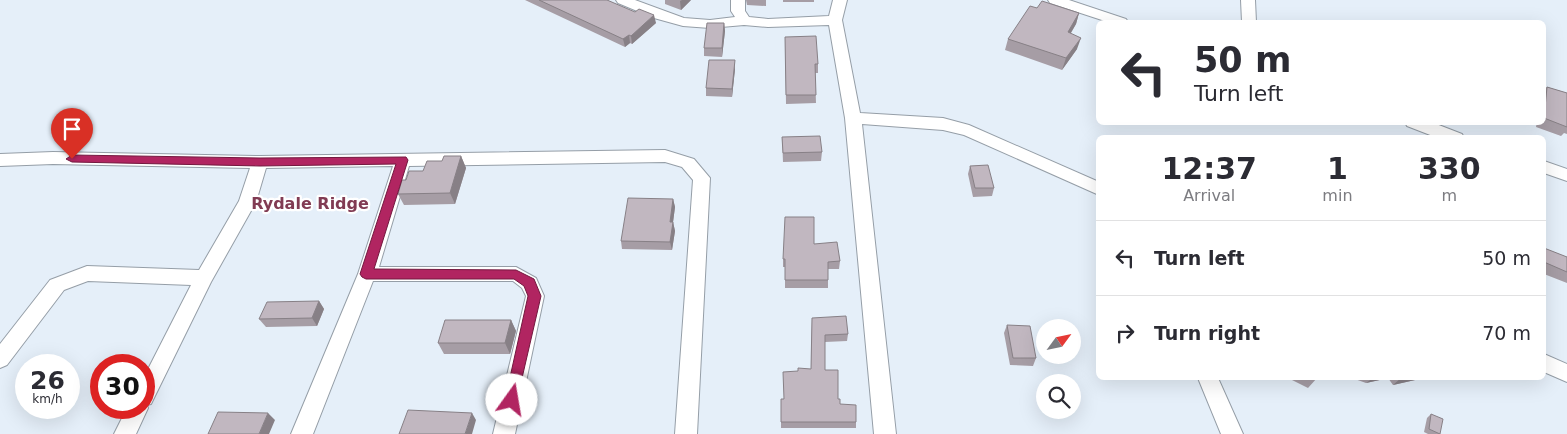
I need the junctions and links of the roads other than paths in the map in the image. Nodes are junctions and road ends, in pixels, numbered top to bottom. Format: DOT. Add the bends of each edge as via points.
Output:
graph roads {
  1 [pos="623,0"];
  2 [pos="738,0"];
  3 [pos="840,0"];
  4 [pos="1055,0"];
  5 [pos="1248,0"];
  6 [pos="835,20"];
  7 [pos="1114,20"];
  8 [pos="1249,20"];
  9 [pos="744,21"];
  10 [pos="853,118"];
  11 [pos="1420,125"];
  12 [pos="1448,135"];
  13 [pos="0,160"];
  14 [pos="403,160"];
  15 [pos="260,162"];
  16 [pos="1546,168"];
  17 [pos="1567,175"];
  18 [pos="1096,188"];
  19 [pos="366,274"];
  20 [pos="204,278"];
  21 [pos="0,359"];
  22 [pos="1546,364"];
  23 [pos="1567,373"];
  24 [pos="155,375"];
  25 [pos="1209,380"];
  26 [pos="132,419"];
  27 [pos="125,434"];
  28 [pos="302,434"];
  29 [pos="504,434"];
  30 [pos="686,434"];
  31 [pos="885,434"];
  32 [pos="1232,434"];
  1 -- 9 [label="street" via="683,22"];
  2 -- 9 [label="street" via="738,12"];
  3 -- 6 [label="street"];
  4 -- 7 [label="street"];
  5 -- 8 [label="street"];
  6 -- 9 [label="street"];
  6 -- 10 [label="street"];
  10 -- 18 [label="street" via="943,124 969,131"];
  10 -- 31 [label="street"];
  11 -- 12 [label="street"];
  13 -- 15 [label="street"];
  14 -- 15 [label="street"];
  14 -- 19 [label="street"];
  14 -- 30 [label="street" via="666,156 688,163 702,178"];
  15 -- 20 [label="street" via="247,202"];
  16 -- 17 [label="street"];
  19 -- 28 [label="street"];
  19 -- 29 [label="street" via="516,274 529,283 534,296"];
  20 -- 21 [label="street" via="87,273 57,286"];
  20 -- 24 [label="street"];
  22 -- 23 [label="street"];
  25 -- 32 [label="street"];
  26 -- 27 [label="street"];
}
